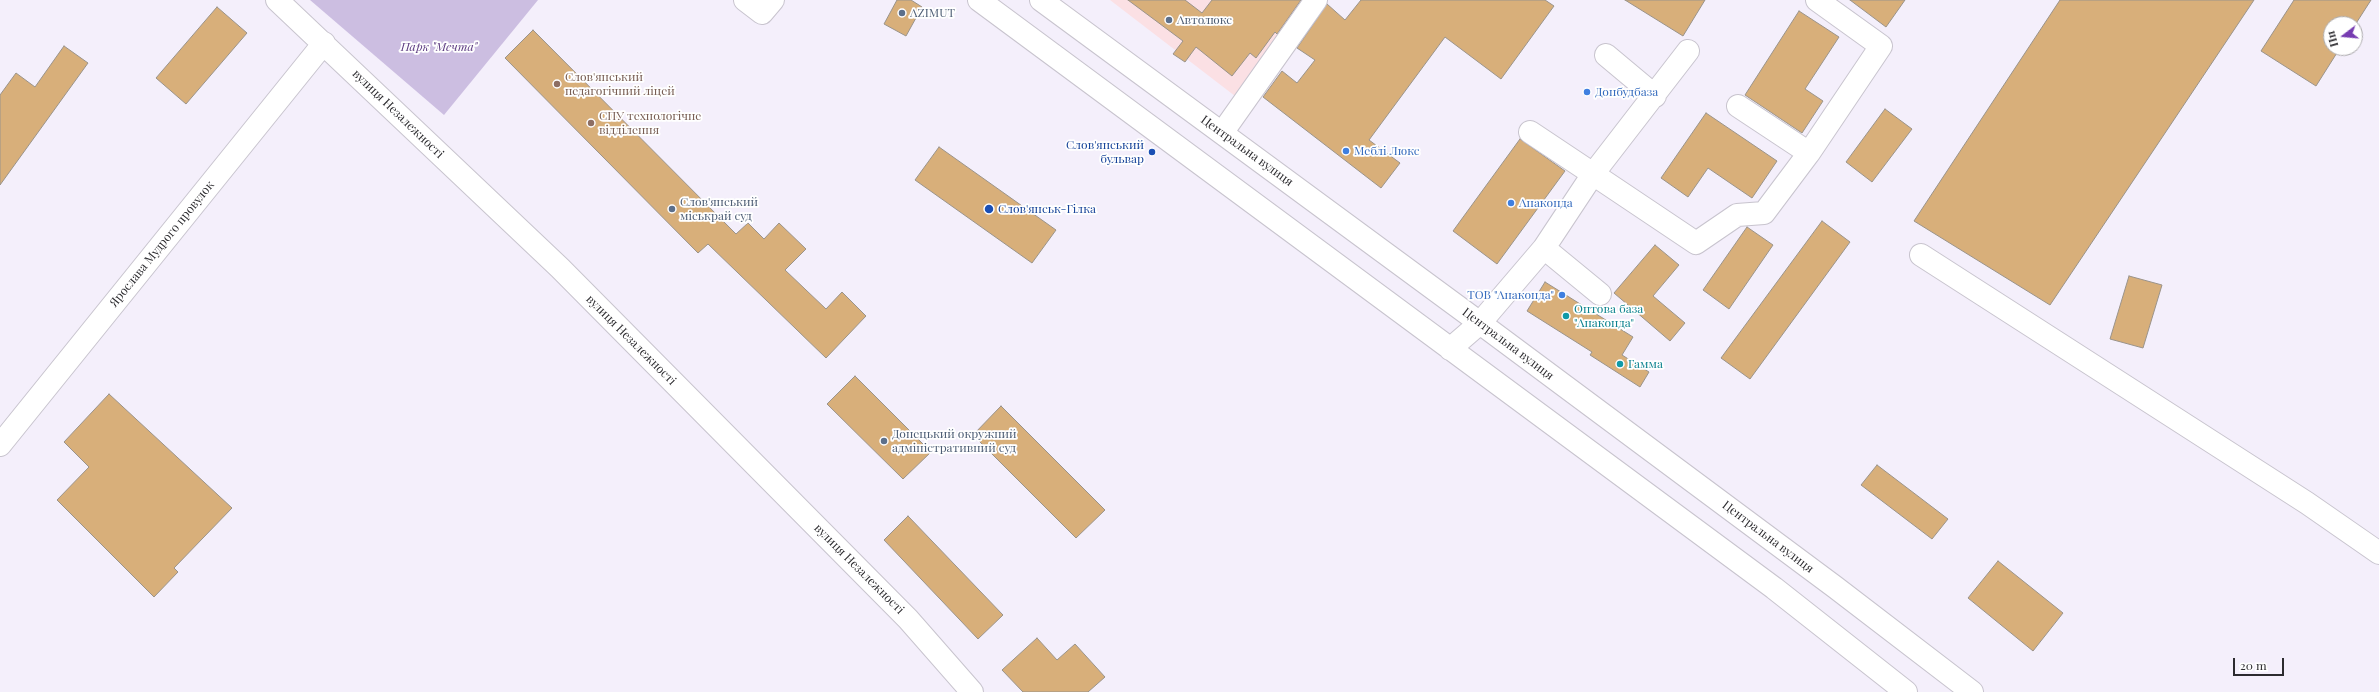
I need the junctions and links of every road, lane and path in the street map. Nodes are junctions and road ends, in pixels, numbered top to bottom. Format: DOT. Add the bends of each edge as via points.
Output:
graph roads {
  1 [pos="277,0"];
  2 [pos="745,0"];
  3 [pos="773,0"];
  4 [pos="978,0"];
  5 [pos="1041,0"];
  6 [pos="1316,0"];
  7 [pos="1817,0"];
  8 [pos="324,43"];
  9 [pos="1688,51"];
  10 [pos="1606,54"];
  11 [pos="1655,96"];
  12 [pos="1738,106"];
  13 [pos="1530,132"];
  14 [pos="1222,133"];
  15 [pos="1809,153"];
  16 [pos="1592,174"];
  17 [pos="1544,248"];
  18 [pos="1921,255"];
  19 [pos="1600,294"];
  20 [pos="1480,323"];
  21 [pos="1450,349"];
  22 [pos="0,445"];
  23 [pos="2379,553"];
  24 [pos="972,692"];
  25 [pos="1906,692"];
  26 [pos="1972,692"];
  1 -- 8 [label="street, вулиця Незалежності"];
  2 -- 3 [label="street" via="762,13"];
  4 -- 21 [label="street"];
  5 -- 14 [label="street, Центральна вулиця"];
  6 -- 14 [label="street"];
  7 -- 15 [label="street" via="1881,46"];
  8 -- 22 [label="street, Ярослава Мудрого провулок"];
  8 -- 24 [label="street, вулиця Незалежності" via="566,274 908,619"];
  9 -- 11 [label="street"];
  10 -- 11 [label="street"];
  11 -- 16 [label="street"];
  12 -- 15 [label="street"];
  13 -- 16 [label="street"];
  14 -- 20 [label="street, Центральна вулиця"];
  15 -- 16 [label="street" via="1764,213 1737,215 1696,243"];
  16 -- 17 [label="street"];
  17 -- 19 [label="street"];
  17 -- 20 [label="street"];
  18 -- 23 [label="street" via="2300,499"];
  20 -- 21 [label="street"];
  20 -- 26 [label="street, Центральна вулиця"];
  21 -- 25 [label="street" via="1774,588"];
}
